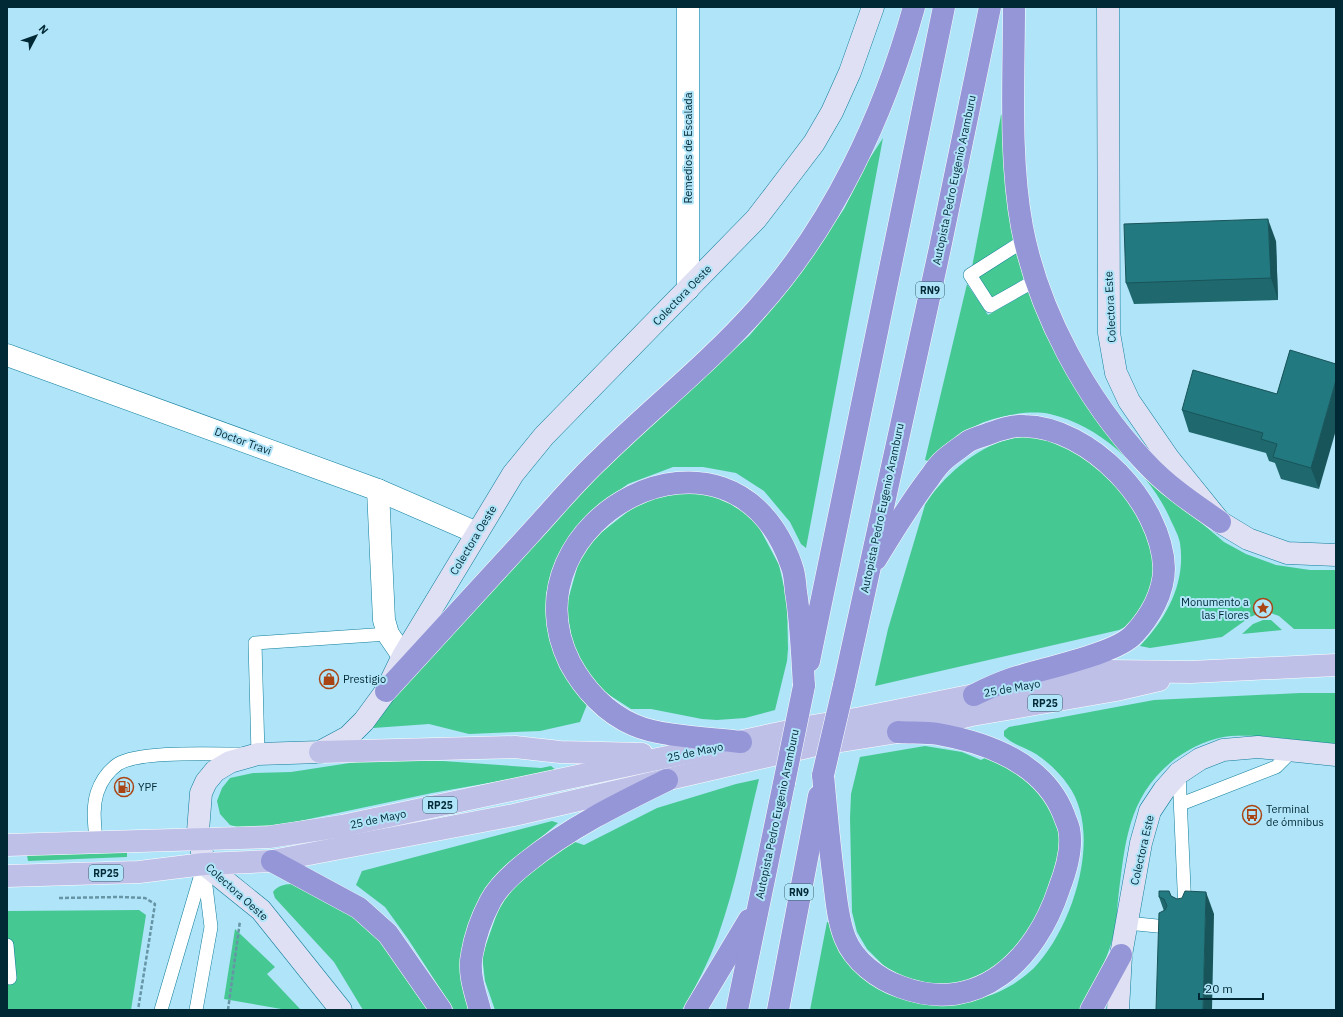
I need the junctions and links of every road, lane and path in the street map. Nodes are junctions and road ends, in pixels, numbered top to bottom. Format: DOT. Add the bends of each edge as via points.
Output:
graph roads {
  1 [pos="688,7"];
  2 [pos="873,7"];
  3 [pos="914,7"];
  4 [pos="944,7"];
  5 [pos="990,7"];
  6 [pos="1014,7"];
  7 [pos="1108,7"];
  8 [pos="1025,240"];
  9 [pos="1036,280"];
  10 [pos="688,288"];
  11 [pos="7,355"];
  12 [pos="378,490"];
  13 [pos="1220,522"];
  14 [pos="477,533"];
  15 [pos="1336,555"];
  16 [pos="868,572"];
  17 [pos="388,634"];
  18 [pos="403,656"];
  19 [pos="1336,665"];
  20 [pos="1191,672"];
  21 [pos="804,686"];
  22 [pos="386,691"];
  23 [pos="974,695"];
  24 [pos="898,732"];
  25 [pos="740,742"];
  26 [pos="1292,751"];
  27 [pos="320,752"];
  28 [pos="258,754"];
  29 [pos="679,755"];
  30 [pos="1336,755"];
  31 [pos="1179,773"];
  32 [pos="823,775"];
  33 [pos="668,780"];
  34 [pos="1181,804"];
  35 [pos="200,840"];
  36 [pos="96,842"];
  37 [pos="7,845"];
  38 [pos="272,861"];
  39 [pos="204,864"];
  40 [pos="7,876"];
  41 [pos="52,898"];
  42 [pos="758,905"];
  43 [pos="1185,913"];
  44 [pos="240,918"];
  45 [pos="1127,923"];
  46 [pos="1167,927"];
  47 [pos="7,945"];
  48 [pos="1121,955"];
  49 [pos="10,978"];
  50 [pos="138,1010"];
  51 [pos="161,1010"];
  52 [pos="196,1010"];
  53 [pos="228,1010"];
  54 [pos="341,1010"];
  55 [pos="441,1010"];
  56 [pos="480,1010"];
  57 [pos="695,1010"];
  58 [pos="737,1010"];
  59 [pos="778,1010"];
  60 [pos="1091,1010"];
  61 [pos="1118,1010"];
  1 -- 10 [label="street, Remedios de Escalada"];
  2 -- 10 [label="street, Colectora Oeste" via="847,79 814,143 756,219"];
  3 -- 22 [label="highway" via="879,109 822,221 793,265 758,309 599,459"];
  4 -- 21 [label="highway, Autopista Pedro Eugenio Aramburu"];
  5 -- 16 [label="highway, Autopista Pedro Eugenio Aramburu / RN9"];
  6 -- 8 [label="highway" via="1015,149"];
  7 -- 13 [label="street, Colectora Este" via="1109,333 1116,373 1144,426"];
  8 -- 9 [label="highway"];
  8 -- 9 [label="lane" via="970,275 990,306"];
  9 -- 13 [label="highway" via="1065,347 1110,422 1145,463 1174,490"];
  10 -- 14 [label="street, Colectora Oeste" via="544,436 513,474"];
  11 -- 12 [label="street, Doctor Travi"];
  12 -- 14 [label="street, Doctor Travi"];
  12 -- 17 [label="street" via="384,620"];
  13 -- 15 [label="street, Colectora Este" via="1248,539 1287,553"];
  14 -- 18 [label="street, Colectora Oeste"];
  16 -- 23 [label="highway" via="924,485 944,460 971,440 1000,430 1024,426 1054,431 1101,457 1122,477 1140,499 1162,545 1164,570 1155,606 1134,635 1113,648 1010,679"];
  16 -- 32 [label="highway, Autopista Pedro Eugenio Aramburu / RN9, bridge"];
  17 -- 18 [label="street"];
  17 -- 28 [label="lane" via="255,643"];
  18 -- 22 [label="street, Colectora Oeste"];
  19 -- 20 [label="main road, 25 de Mayo / RP25"];
  20 -- 23 [label="main road, 25 de Mayo / RP25" via="1109,671"];
  20 -- 24 [label="main road, 25 de Mayo / RP25" via="1116,690 972,715"];
  21 -- 25 [label="highway" via="798,606 792,568 783,546 766,518 747,500 719,487 695,482 674,482 638,492 612,508 586,534 570,555 561,576 556,600 564,649 577,676 596,700 635,726 671,734"];
  21 -- 42 [label="highway, Autopista Pedro Eugenio Aramburu, bridge"];
  22 -- 27 [label="street, Colectora Oeste" via="364,721 348,737"];
  23 -- 25 [label="main road, 25 de Mayo / RP25"];
  24 -- 32 [label="highway" via="936,734 982,744 1016,760 1042,778 1059,803 1069,829 1069,852 1051,913 1039,936 1017,964 992,982 967,993 937,995 885,982 859,961 845,939 837,907"];
  24 -- 33 [label="main road, 25 de Mayo / RP25" via="816,745"];
  25 -- 29 [label="main road, 25 de Mayo / RP25"];
  26 -- 30 [label="street, Colectora Este"];
  26 -- 31 [label="street, Colectora Este" via="1258,747 1223,750 1200,759"];
  26 -- 34 [label="lane" via="1276,766"];
  27 -- 28 [label="street, Colectora Oeste"];
  27 -- 29 [label="main road" via="515,747 560,752"];
  28 -- 35 [label="street, Colectora Oeste" via="230,762 215,771 206,782 201,793 198,831"];
  28 -- 36 [label="lane" via="151,755 119,763 108,772 96,794"];
  29 -- 35 [label="main road, 25 de Mayo / RP25" via="342,826 269,838"];
  31 -- 34 [label="lane"];
  31 -- 45 [label="street, Colectora Este" via="1150,811 1141,843"];
  32 -- 59 [label="highway, Autopista Pedro Eugenio Aramburu / RN9"];
  33 -- 38 [label="main road, 25 de Mayo / RP25" via="514,815"];
  33 -- 56 [label="highway" via="605,811 550,843 502,885 490,902 472,954 472,981"];
  34 -- 43 [label="lane"];
  35 -- 36 [label="main road, RP25"];
  35 -- 39 [label="street, Colectora Oeste"];
  36 -- 37 [label="main road, RP25"];
  38 -- 39 [label="main road, 25 de Mayo / RP25"];
  38 -- 55 [label="highway" via="359,908 388,934"];
  39 -- 40 [label="main road, RP25" via="139,872"];
  39 -- 51 [label="lane"];
  39 -- 52 [label="lane" via="211,926"];
  39 -- 54 [label="street, Colectora Oeste" via="261,910"];
  41 -- 50 [label="path" via="144,898 155,904"];
  42 -- 57 [label="highway"];
  42 -- 58 [label="highway, Autopista Pedro Eugenio Aramburu"];
  44 -- 53 [label="path"];
  45 -- 46 [label="lane"];
  45 -- 48 [label="street, Colectora Este"];
  47 -- 49 [label="lane"];
  48 -- 60 [label="highway"];
  48 -- 61 [label="street, Colectora Este"];
}
